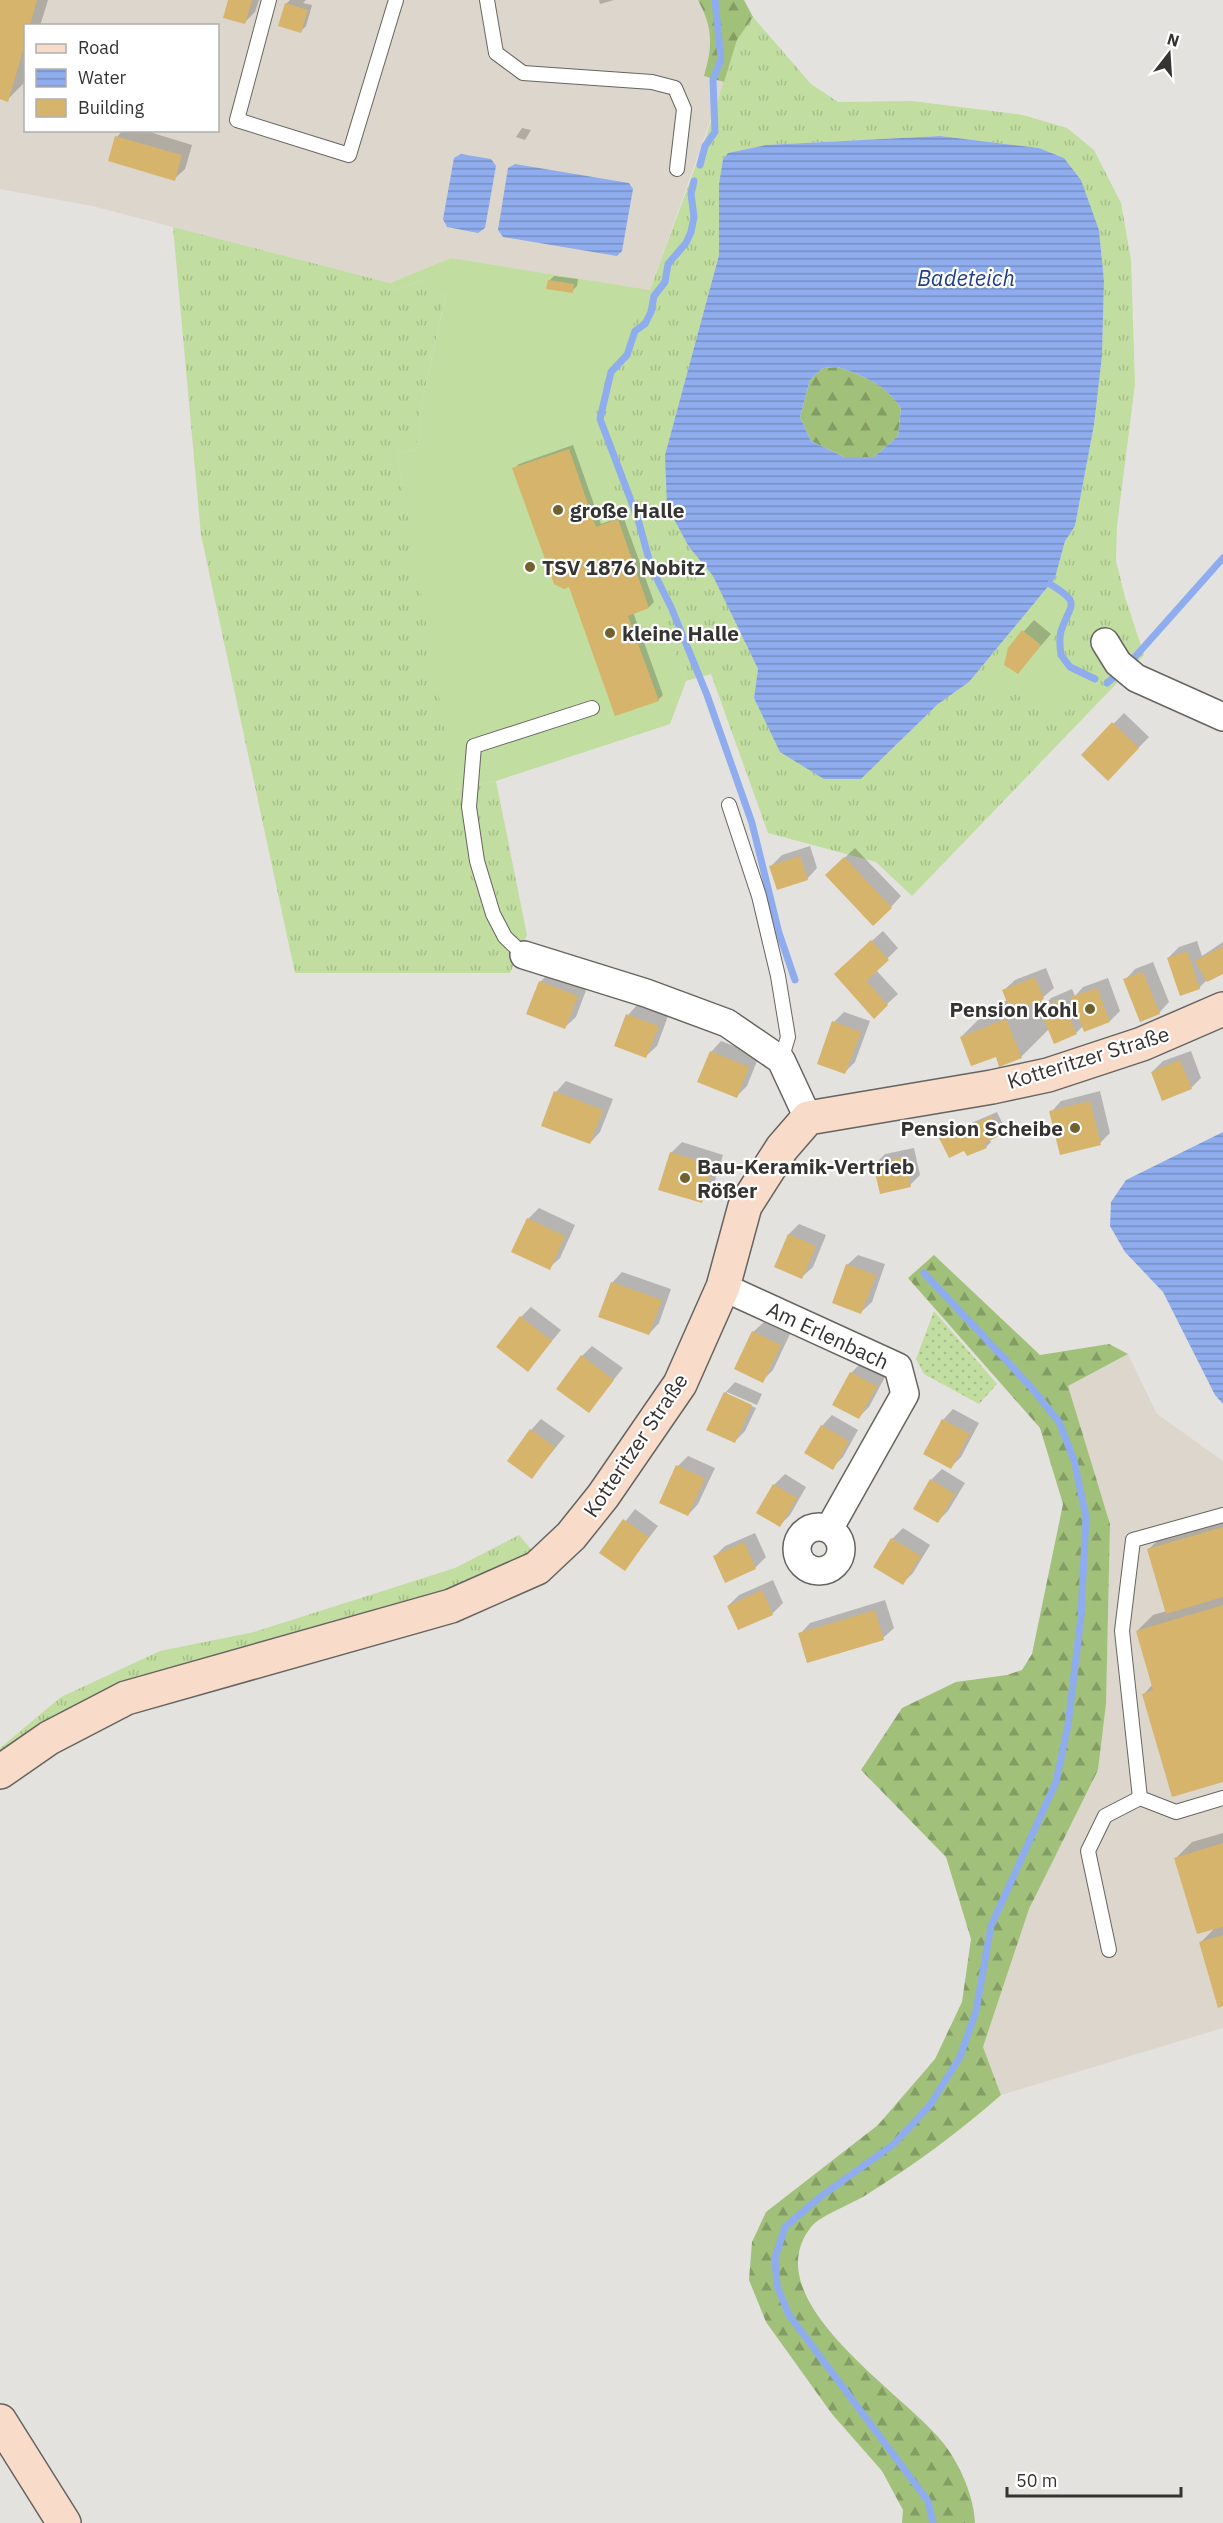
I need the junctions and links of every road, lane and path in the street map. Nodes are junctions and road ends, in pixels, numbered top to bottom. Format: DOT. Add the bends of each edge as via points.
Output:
graph roads {
  1 [pos="269,0"];
  2 [pos="396,0"];
  3 [pos="487,0"];
  4 [pos="677,169"];
  5 [pos="1105,642"];
  6 [pos="592,708"];
  7 [pos="1223,717"];
  8 [pos="729,805"];
  9 [pos="524,955"];
  10 [pos="1223,1010"];
  11 [pos="782,1060"];
  12 [pos="808,1118"];
  13 [pos="723,1287"];
  14 [pos="1223,1515"];
  15 [pos="829,1529"];
  16 [pos="0,1773"];
  17 [pos="1140,1798"];
  18 [pos="1223,1798"];
  19 [pos="1109,1950"];
  20 [pos="0,2421"];
  21 [pos="64,2523"];
  1 -- 2 [label="lane" via="237,120 350,155"];
  3 -- 4 [label="lane" via="496,53 523,73 652,82 675,88 684,109"];
  5 -- 7 [label="street" via="1118,663 1137,678"];
  6 -- 9 [label="lane" via="474,746 469,807 477,861 493,914 505,937"];
  8 -- 11 [label="lane" via="759,896 778,976 788,1037"];
  9 -- 11 [label="street" via="727,1023"];
  10 -- 12 [label="street, Kotteritzer Straße" via="1142,1044 1048,1075"];
  11 -- 12 [label="street"];
  12 -- 13 [label="street, Kotteritzer Straße" via="782,1148 745,1206"];
  13 -- 15 [label="street, Am Erlenbach" via="898,1367 905,1394"];
  13 -- 16 [label="street, Kotteritzer Straße" via="680,1384 603,1496 571,1536 537,1568 451,1606 126,1698 49,1738"];
  14 -- 17 [label="lane" via="1133,1540 1122,1630"];
  17 -- 18 [label="lane" via="1176,1812"];
  17 -- 19 [label="lane" via="1105,1816 1088,1851"];
  20 -- 21 [label="street"];
}
